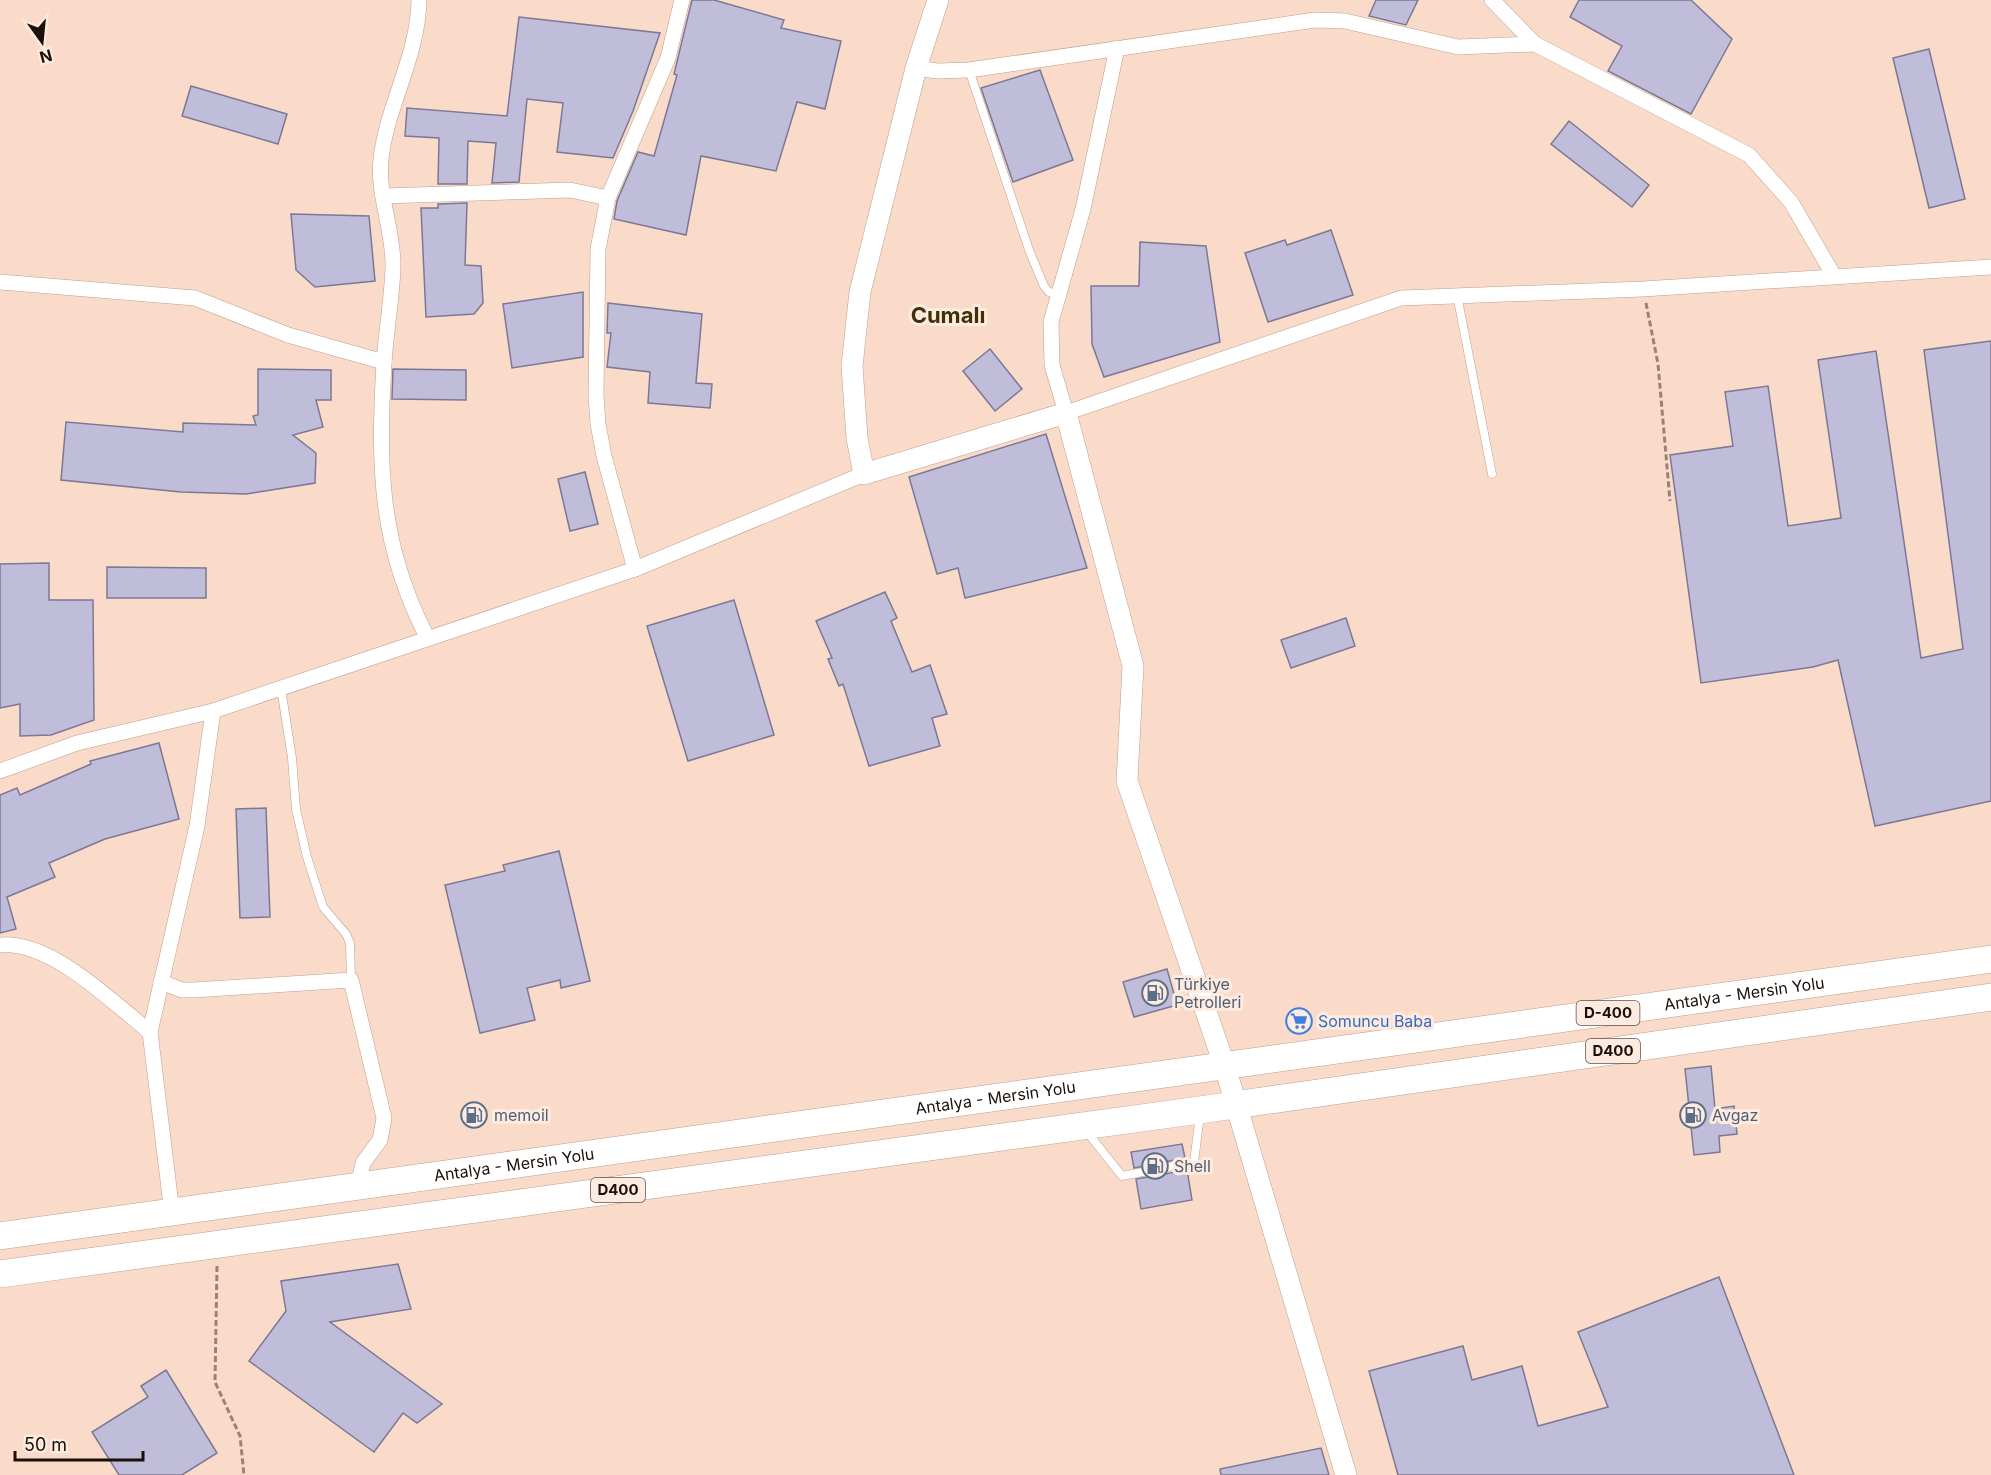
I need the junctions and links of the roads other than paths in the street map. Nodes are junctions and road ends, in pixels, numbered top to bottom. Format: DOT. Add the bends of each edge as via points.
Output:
graph roads {
  1 [pos="419,0"];
  2 [pos="682,0"];
  3 [pos="939,0"];
  4 [pos="1492,0"];
  5 [pos="1535,44"];
  6 [pos="1117,48"];
  7 [pos="916,68"];
  8 [pos="969,70"];
  9 [pos="383,196"];
  10 [pos="608,198"];
  11 [pos="1991,267"];
  12 [pos="1834,276"];
  13 [pos="0,282"];
  14 [pos="1057,294"];
  15 [pos="1457,295"];
  16 [pos="384,362"];
  17 [pos="1066,413"];
  18 [pos="864,474"];
  19 [pos="1492,474"];
  20 [pos="635,569"];
  21 [pos="427,638"];
  22 [pos="281,688"];
  23 [pos="213,711"];
  24 [pos="0,771"];
  25 [pos="0,945"];
  26 [pos="1991,959"];
  27 [pos="351,980"];
  28 [pos="161,982"];
  29 [pos="1991,997"];
  30 [pos="150,1032"];
  31 [pos="1225,1067"];
  32 [pos="1235,1105"];
  33 [pos="1200,1110"];
  34 [pos="1083,1126"];
  35 [pos="358,1186"];
  36 [pos="172,1213"];
  37 [pos="0,1236"];
  38 [pos="0,1274"];
  39 [pos="1346,1475"];
  1 -- 9 [label="street" via="409,63 383,144"];
  2 -- 10 [label="street" via="668,58"];
  3 -- 7 [label="street"];
  4 -- 5 [label="street"];
  5 -- 6 [label="street" via="1458,47 1345,21 1315,20"];
  5 -- 12 [label="street" via="1749,155 1791,202"];
  6 -- 8 [label="street"];
  6 -- 14 [label="street" via="1083,209"];
  7 -- 8 [label="street"];
  7 -- 18 [label="street" via="854,329 853,401"];
  8 -- 14 [label="lane" via="1029,250 1044,286"];
  9 -- 10 [label="street" via="570,190"];
  9 -- 16 [label="street" via="393,267"];
  10 -- 20 [label="street" via="598,249 596,395 604,456"];
  11 -- 12 [label="street"];
  12 -- 15 [label="street" via="1643,289"];
  13 -- 16 [label="street" via="195,298 288,334"];
  14 -- 17 [label="street" via="1050,343"];
  15 -- 17 [label="street" via="1401,298"];
  15 -- 19 [label="lane"];
  16 -- 21 [label="street" via="381,465 388,534 403,586"];
  17 -- 18 [label="street"];
  17 -- 31 [label="street" via="1133,666 1127,781"];
  18 -- 20 [label="street"];
  20 -- 21 [label="street"];
  21 -- 22 [label="street"];
  22 -- 23 [label="street"];
  22 -- 27 [label="lane" via="296,809 305,847 323,907 350,943"];
  23 -- 24 [label="street" via="77,743"];
  23 -- 28 [label="street" via="197,826"];
  25 -- 30 [label="street" via="26,946 59,961"];
  26 -- 31 [label="highway, Antalya - Mersin Yolu / D-400"];
  27 -- 28 [label="street" via="194,990"];
  27 -- 35 [label="street" via="384,1118 380,1140 363,1163"];
  28 -- 30 [label="street"];
  29 -- 32 [label="highway, D400"];
  30 -- 36 [label="street"];
  31 -- 32 [label="street"];
  31 -- 35 [label="highway, Antalya - Mersin Yolu / D400"];
  32 -- 33 [label="highway, D400"];
  32 -- 39 [label="street"];
  33 -- 34 [label="highway, D400"];
  33 -- 34 [label="lane" via="1194,1162 1122,1176"];
  34 -- 38 [label="highway, D400"];
  35 -- 36 [label="highway, Antalya - Mersin Yolu / D400"];
  36 -- 37 [label="highway, Antalya - Mersin Yolu / D400"];
}
